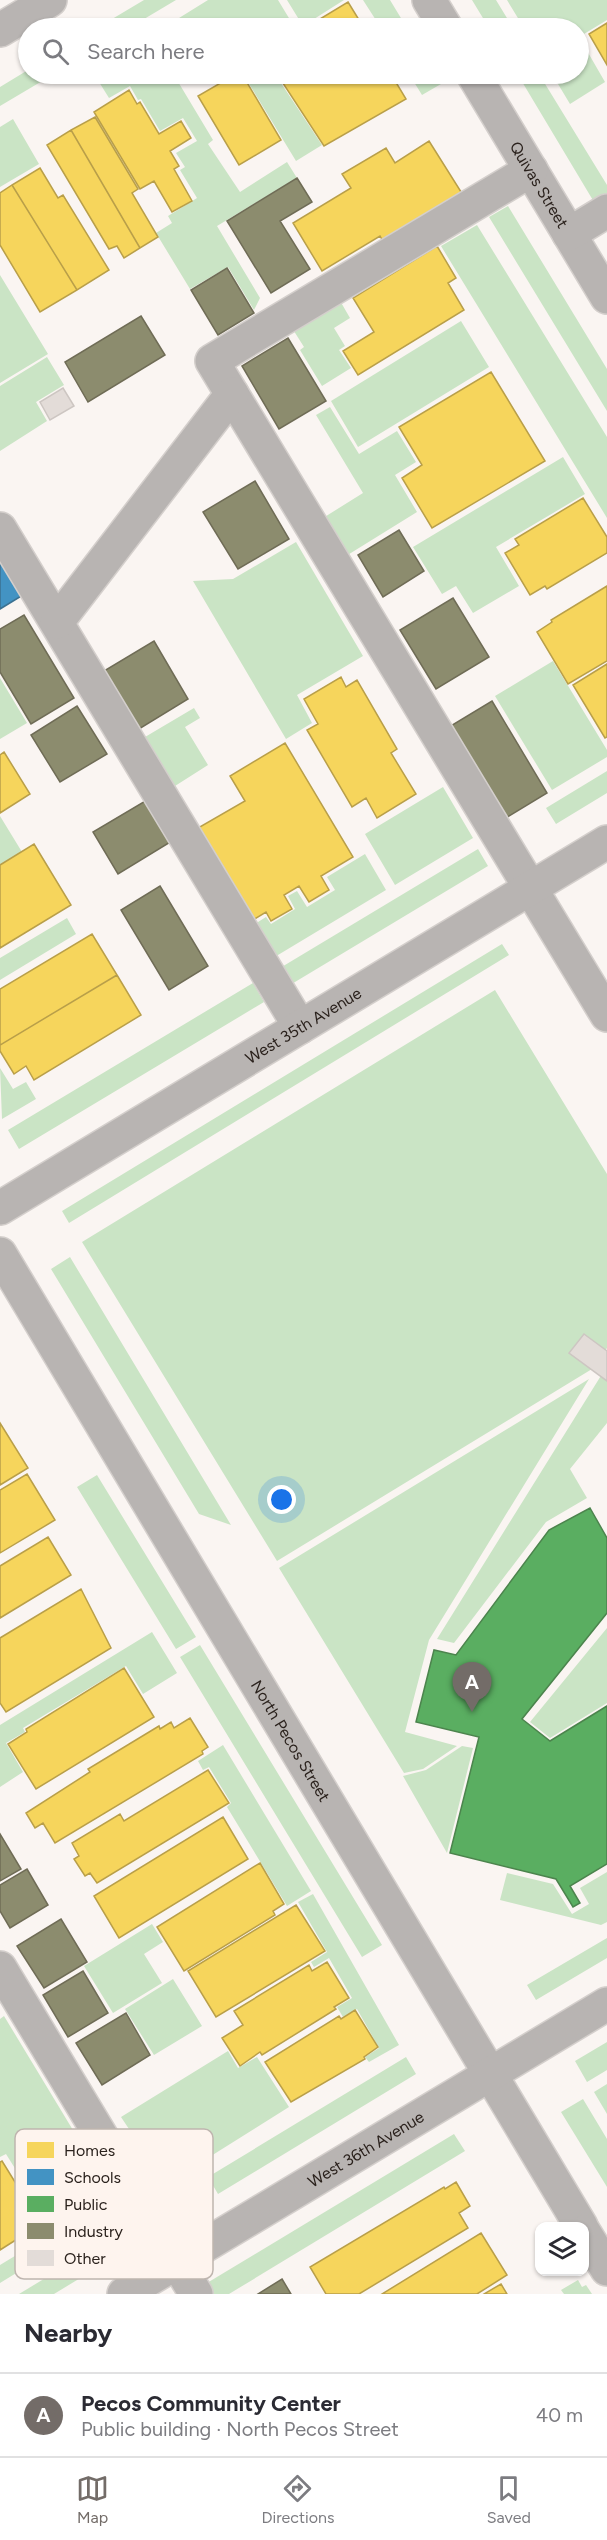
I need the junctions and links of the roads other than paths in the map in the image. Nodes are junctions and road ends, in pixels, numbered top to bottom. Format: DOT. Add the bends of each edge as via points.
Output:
graph roads {
  1 [pos="50,0"];
  2 [pos="429,0"];
  3 [pos="20,18"];
  4 [pos="440,18"];
  5 [pos="18,19"];
  6 [pos="0,30"];
  7 [pos="479,84"];
  8 [pos="531,170"];
  9 [pos="607,212"];
  10 [pos="569,234"];
  11 [pos="607,297"];
  12 [pos="232,393"];
  13 [pos="0,529"];
  14 [pos="57,622"];
  15 [pos="607,842"];
  16 [pos="531,888"];
  17 [pos="607,1015"];
  18 [pos="300,1027"];
  19 [pos="0,1208"];
  20 [pos="0,1254"];
  21 [pos="0,1968"];
  22 [pos="607,2004"];
  23 [pos="489,2075"];
  24 [pos="97,2129"];
  25 [pos="579,2222"];
  26 [pos="589,2239"];
  27 [pos="213,2240"];
  28 [pos="607,2269"];
  29 [pos="149,2279"];
  30 [pos="187,2279"];
  31 [pos="124,2294"];
  32 [pos="196,2294"];
  1 -- 3 [label="street"];
  2 -- 4 [label="street"];
  5 -- 6 [label="street"];
  7 -- 8 [label="street, Quivas Street"];
  8 -- 10 [label="street, Quivas Street"];
  8 -- 12 [label="street" via="212,361"];
  9 -- 10 [label="street"];
  10 -- 11 [label="street, Quivas Street"];
  12 -- 14 [label="street"];
  12 -- 16 [label="street"];
  13 -- 14 [label="street"];
  14 -- 18 [label="street"];
  15 -- 16 [label="street, West 35th Avenue"];
  16 -- 17 [label="street"];
  16 -- 18 [label="street, West 35th Avenue"];
  18 -- 19 [label="street, West 35th Avenue"];
  20 -- 23 [label="street, North Pecos Street"];
  21 -- 24 [label="street"];
  22 -- 23 [label="street, West 36th Avenue"];
  23 -- 25 [label="street, North Pecos Street"];
  23 -- 27 [label="street, West 36th Avenue"];
  26 -- 28 [label="street"];
  29 -- 31 [label="street, West 36th Avenue"];
  30 -- 32 [label="street"];
}
